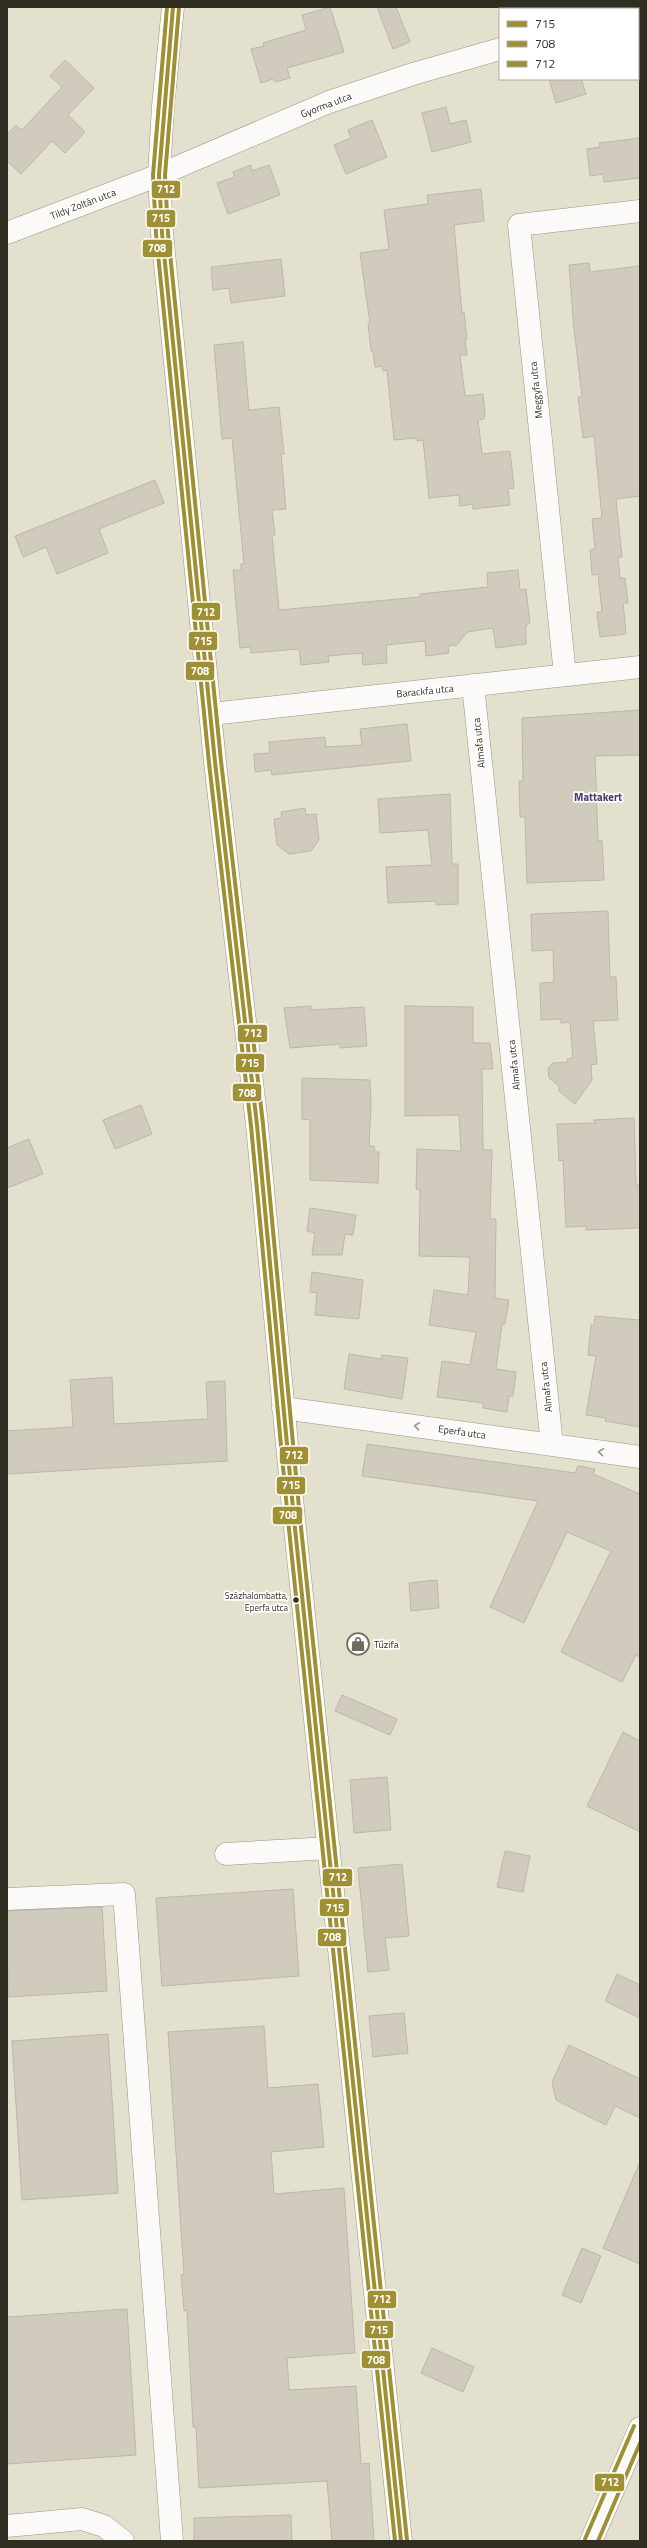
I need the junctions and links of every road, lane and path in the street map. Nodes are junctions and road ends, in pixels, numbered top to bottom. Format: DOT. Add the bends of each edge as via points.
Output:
graph roads {
  1 [pos="173,7"];
  2 [pos="499,49"];
  3 [pos="158,175"];
  4 [pos="640,211"];
  5 [pos="7,234"];
  6 [pos="640,667"];
  7 [pos="565,675"];
  8 [pos="473,685"];
  9 [pos="211,714"];
  10 [pos="284,1408"];
  11 [pos="552,1444"];
  12 [pos="640,1457"];
  13 [pos="329,1848"];
  14 [pos="226,1854"];
  15 [pos="7,1899"];
  16 [pos="640,2428"];
  17 [pos="7,2526"];
  18 [pos="123,2541"];
  19 [pos="172,2541"];
  20 [pos="401,2541"];
  21 [pos="591,2541"];
  1 -- 3 [label="street" via="162,106"];
  2 -- 3 [label="street, Gyorma utca" via="329,102"];
  3 -- 5 [label="street, Tildy Zoltán utca"];
  3 -- 9 [label="street"];
  4 -- 7 [label="street, Meggyfa utca" via="520,224"];
  6 -- 7 [label="street, Barackfa utca"];
  7 -- 8 [label="street, Barackfa utca"];
  8 -- 9 [label="street, Barackfa utca"];
  8 -- 11 [label="street, Almafa utca"];
  9 -- 10 [label="street" via="258,1125"];
  11 -- 10 [label="street, Eperfa utca, one-way"];
  10 -- 13 [label="street"];
  12 -- 11 [label="street, Eperfa utca, one-way"];
  13 -- 14 [label="street"];
  13 -- 20 [label="street"];
  15 -- 19 [label="street" via="124,1894"];
  16 -- 21 [label="street"];
  17 -- 18 [label="street" via="82,2519 104,2526"];
}
